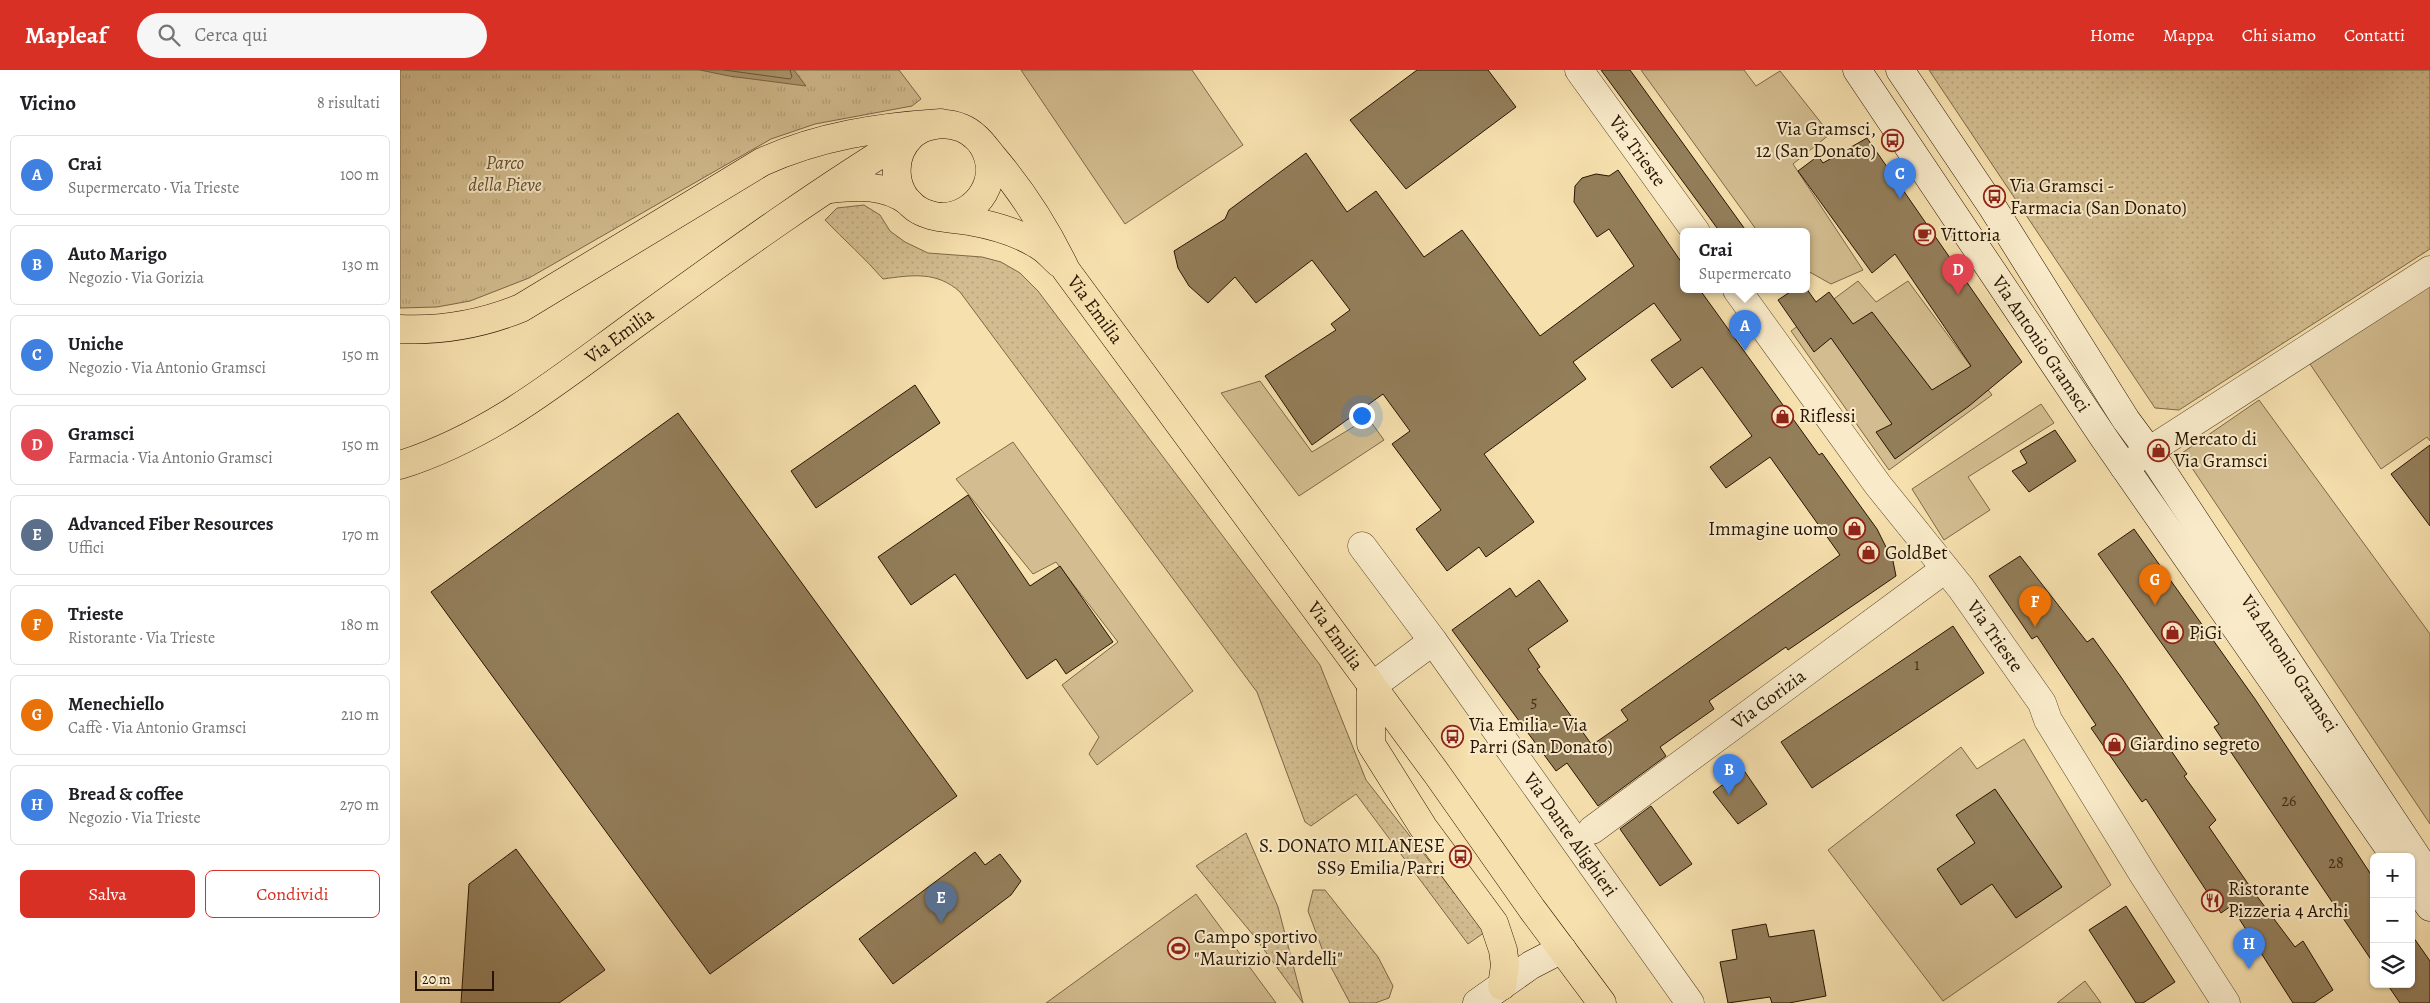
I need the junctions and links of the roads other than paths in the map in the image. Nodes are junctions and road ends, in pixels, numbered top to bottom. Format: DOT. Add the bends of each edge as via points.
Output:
graph roads {
  1 [pos="1579,70"];
  2 [pos="1857,70"];
  3 [pos="1900,70"];
  4 [pos="929,127"];
  5 [pos="979,140"];
  6 [pos="829,189"];
  7 [pos="909,202"];
  8 [pos="938,216"];
  9 [pos="1693,228"];
  10 [pos="1066,270"];
  11 [pos="2430,270"];
  12 [pos="1739,293"];
  13 [pos="400,329"];
  14 [pos="2149,451"];
  15 [pos="400,465"];
  16 [pos="2124,467"];
  17 [pos="1362,546"];
  18 [pos="1944,569"];
  19 [pos="1433,641"];
  20 [pos="1371,687"];
  21 [pos="1554,812"];
  22 [pos="1592,830"];
  23 [pos="2392,853"];
  24 [pos="1593,866"];
  25 [pos="2430,877"];
  26 [pos="2415,886"];
  27 [pos="2430,907"];
  28 [pos="1562,949"];
  29 [pos="1506,994"];
  30 [pos="1477,1003"];
  31 [pos="1602,1003"];
  32 [pos="1690,1003"];
  33 [pos="2226,1003"];
  1 -- 9 [label="street, Via Trieste"];
  2 -- 16 [label="street, Via Antonio Gramsci"];
  3 -- 14 [label="street, Via Antonio Gramsci"];
  4 -- 5 [label="main road, Via Emilia" via="963,128"];
  4 -- 6 [label="main road, Via Emilia"];
  4 -- 7 [label="main road" via="904,144 897,165 899,185"];
  4 -- 13 [label="main road" via="858,133 792,150 762,162 521,308 467,325"];
  5 -- 8 [label="main road" via="990,169 984,193 963,212"];
  5 -- 10 [label="main road, Via Emilia" via="1039,218"];
  6 -- 7 [label="main road, Via Emilia" via="883,189"];
  6 -- 15 [label="main road, Via Emilia" via="769,228 511,414 451,445"];
  7 -- 8 [label="main road, Via Emilia" via="922,212"];
  8 -- 10 [label="main road, Via Emilia" via="982,224 1029,240"];
  10 -- 20 [label="main road, Via Emilia"];
  11 -- 14 [label="street"];
  12 -- 18 [label="street, Via Trieste" via="1878,485"];
  14 -- 16 [label="street"];
  14 -- 25 [label="street, Via Antonio Gramsci"];
  16 -- 23 [label="street, Via Antonio Gramsci"];
  17 -- 19 [label="street, Via Dante Alighieri"];
  18 -- 22 [label="street, Via Gorizia"];
  18 -- 33 [label="street, Via Trieste" via="1962,588 2042,703 2048,720"];
  19 -- 20 [label="street"];
  19 -- 21 [label="street, Via Dante Alighieri"];
  20 -- 28 [label="main road, Via Emilia"];
  20 -- 29 [label="main road" via="1371,744 1423,827 1494,922 1504,950"];
  21 -- 22 [label="street"];
  21 -- 24 [label="street, Via Dante Alighieri"];
  22 -- 24 [label="street"];
  24 -- 32 [label="street, Via Dante Alighieri"];
  26 -- 27 [label="street"];
  28 -- 29 [label="street" via="1532,965"];
  28 -- 31 [label="main road, Via Emilia"];
  29 -- 30 [label="street"];
}
